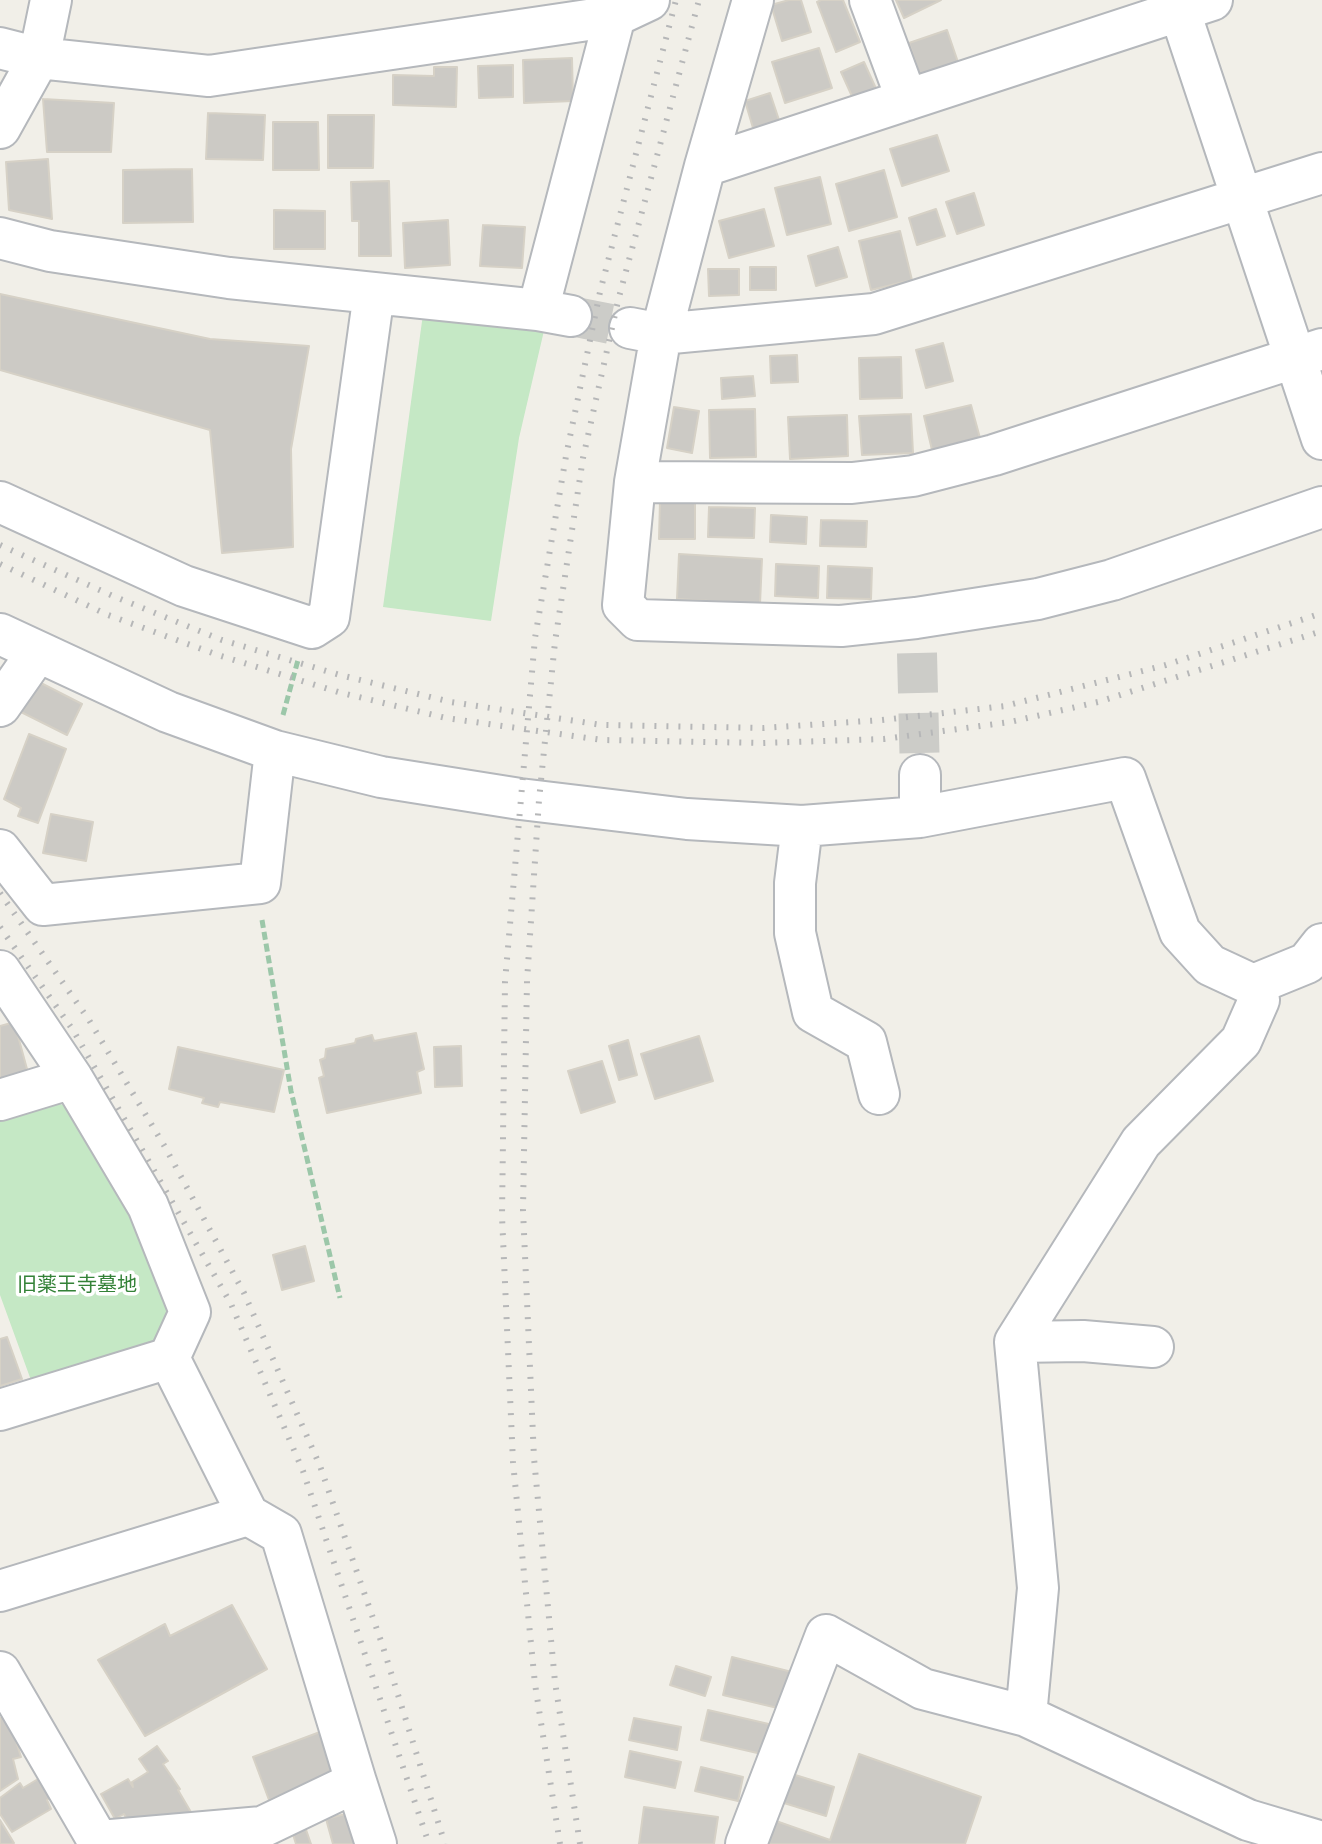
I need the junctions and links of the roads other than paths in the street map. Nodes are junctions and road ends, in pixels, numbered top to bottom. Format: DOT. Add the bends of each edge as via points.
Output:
graph roads {
  1 [pos="753,0"];
  2 [pos="870,0"];
  3 [pos="1189,3"];
  4 [pos="632,8"];
  5 [pos="44,31"];
  6 [pos="0,48"];
  7 [pos="907,100"];
  8 [pos="0,128"];
  9 [pos="705,166"];
  10 [pos="1322,173"];
  11 [pos="1243,200"];
  12 [pos="0,238"];
  13 [pos="374,293"];
  14 [pos="646,331"];
  15 [pos="1308,353"];
  16 [pos="1322,439"];
  17 [pos="635,482"];
  18 [pos="0,502"];
  19 [pos="1322,507"];
  20 [pos="0,634"];
  21 [pos="37,653"];
  22 [pos="0,706"];
  23 [pos="275,751"];
  24 [pos="920,775"];
  25 [pos="920,817"];
  26 [pos="802,826"];
  27 [pos="0,850"];
  28 [pos="1322,944"];
  29 [pos="0,971"];
  30 [pos="1253,985"];
  31 [pos="72,1078"];
  32 [pos="879,1094"];
  33 [pos="0,1100"];
  34 [pos="1015,1342"];
  35 [pos="1153,1347"];
  36 [pos="169,1358"];
  37 [pos="0,1410"];
  38 [pos="248,1515"];
  39 [pos="0,1591"];
  40 [pos="0,1672"];
  41 [pos="1026,1716"];
  42 [pos="356,1782"];
  43 [pos="100,1842"];
  44 [pos="1322,1842"];
  45 [pos="376,1844"];
  46 [pos="746,1844"];
  1 -- 9 [label="street"];
  2 -- 7 [label="street"];
  3 -- 7 [label="street"];
  3 -- 11 [label="street"];
  4 -- 5 [label="street" via="209,76"];
  4 -- 13 [label="street" via="555,313"];
  5 -- 6 [label="street"];
  5 -- 8 [label="street"];
  7 -- 9 [label="street"];
  9 -- 14 [label="street"];
  10 -- 11 [label="street"];
  11 -- 14 [label="street" via="874,314"];
  11 -- 15 [label="street"];
  12 -- 13 [label="street" via="50,251 214,276"];
  13 -- 18 [label="street" via="329,617 312,628 184,586"];
  14 -- 17 [label="street"];
  15 -- 16 [label="street"];
  15 -- 17 [label="street" via="994,455 913,476 852,483"];
  17 -- 19 [label="street" via="623,605 638,620 841,626 917,636 1112,580"];
  20 -- 21 [label="street"];
  21 -- 22 [label="street"];
  21 -- 23 [label="street" via="168,712"];
  23 -- 26 [label="street" via="381,777 520,799"];
  23 -- 27 [label="street" via="260,883 43,905"];
  24 -- 25 [label="street"];
  25 -- 26 [label="street"];
  25 -- 30 [label="street" via="1125,778 1180,932 1210,965"];
  26 -- 32 [label="street" via="795,933 813,1012 866,1042"];
  28 -- 30 [label="street" via="1307,963"];
  29 -- 31 [label="street"];
  30 -- 34 [label="street" via="1259,1000 1241,1041 1141,1142"];
  31 -- 33 [label="street"];
  31 -- 36 [label="street" via="148,1206 190,1312"];
  34 -- 35 [label="street"];
  34 -- 41 [label="street" via="1038,1588"];
  36 -- 37 [label="street"];
  36 -- 38 [label="street"];
  38 -- 39 [label="street"];
  38 -- 42 [label="street" via="281,1534"];
  40 -- 43 [label="street"];
  41 -- 44 [label="street" via="1248,1820"];
  41 -- 46 [label="street" via="923,1689 826,1635"];
  42 -- 43 [label="street" via="262,1827"];
  42 -- 45 [label="street"];
}
